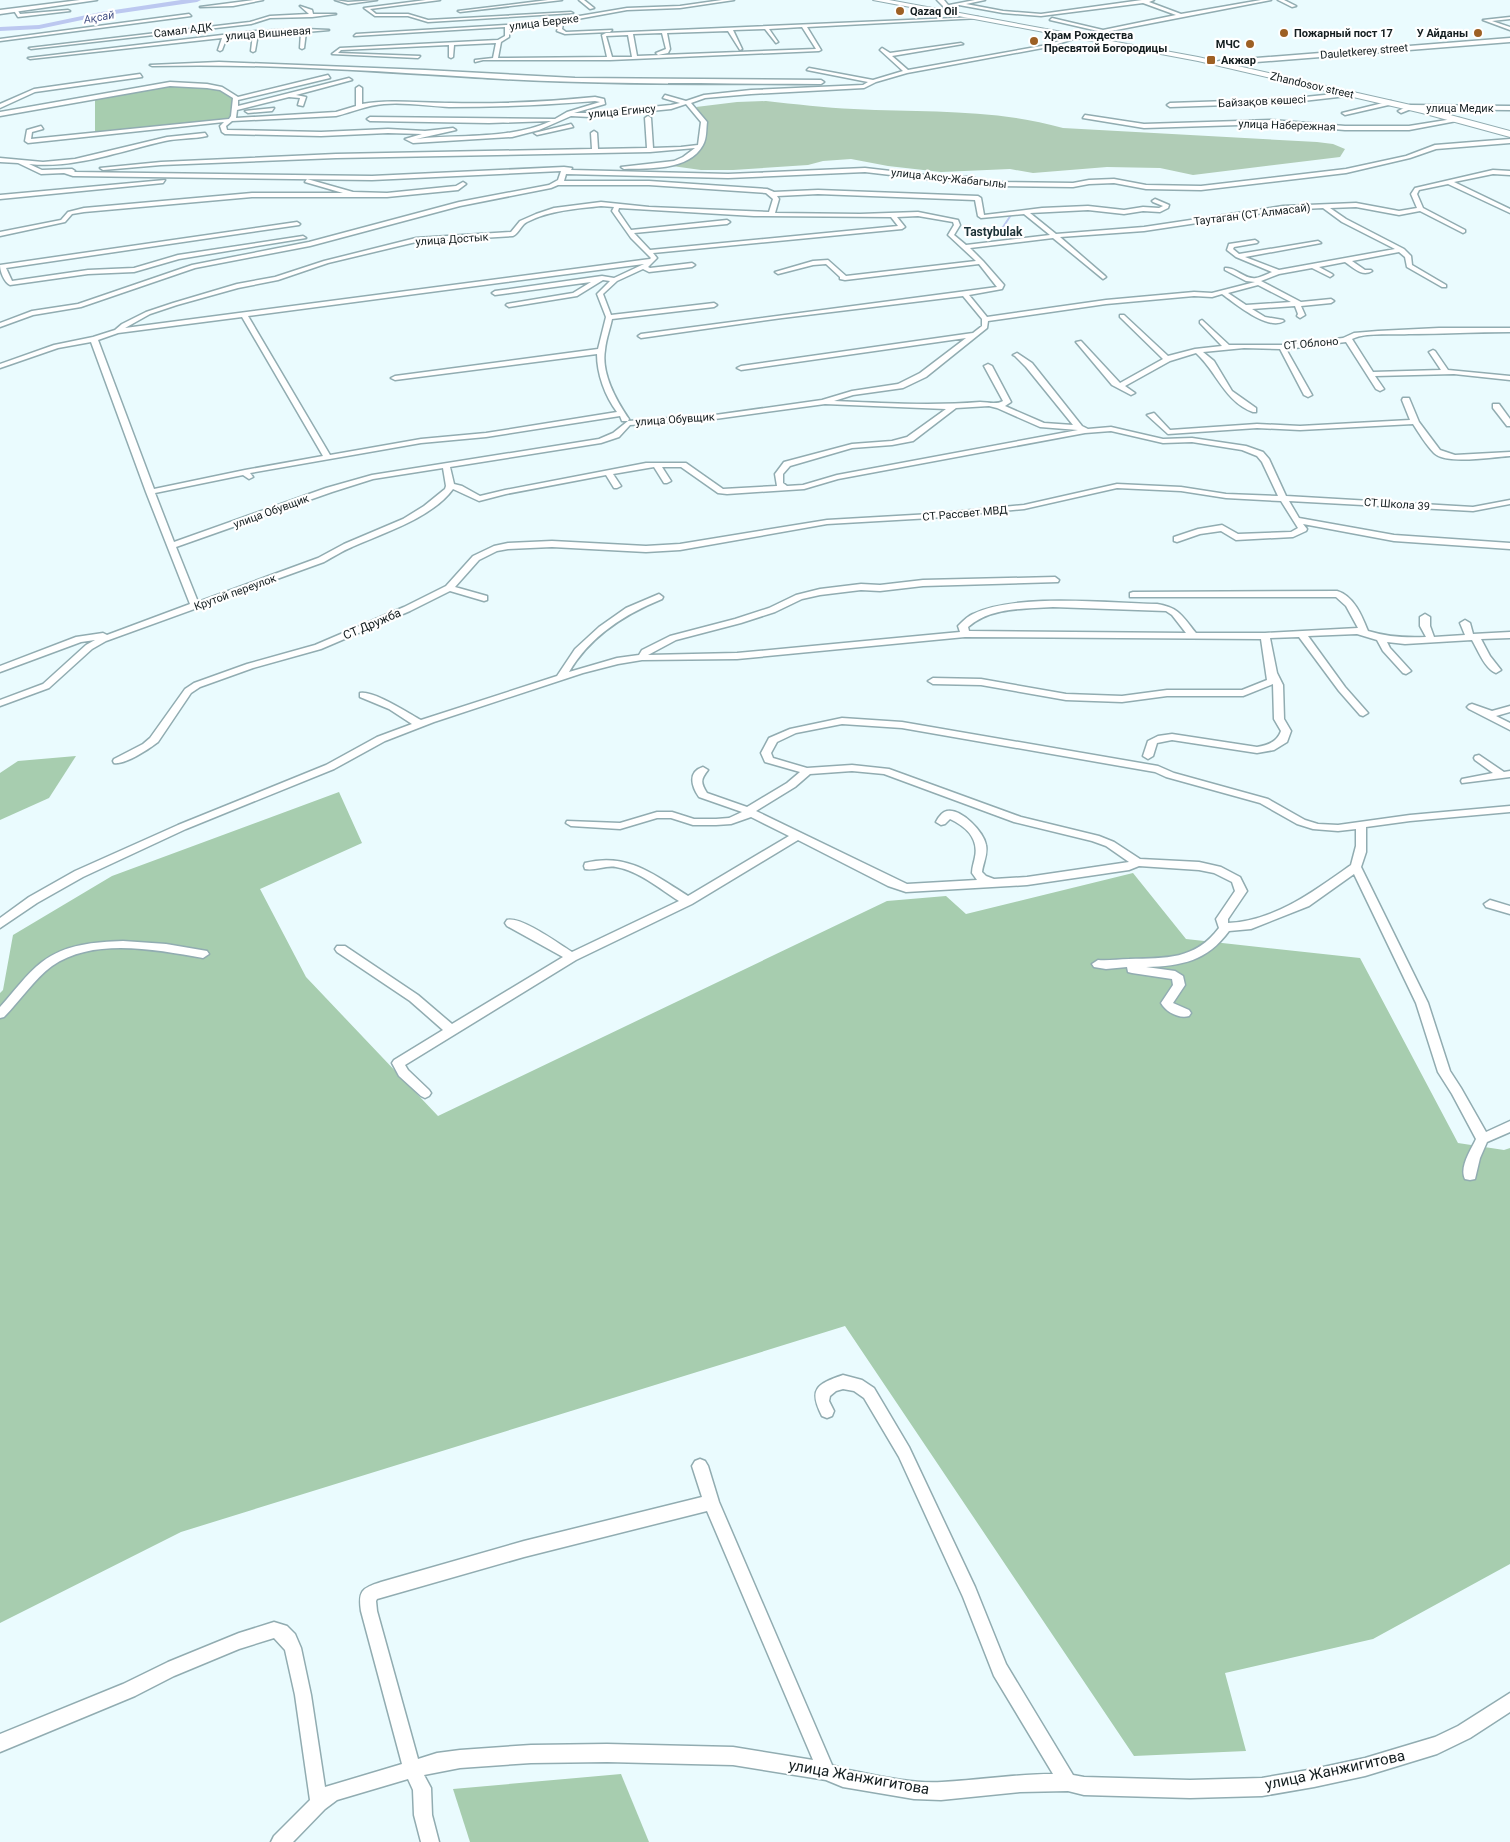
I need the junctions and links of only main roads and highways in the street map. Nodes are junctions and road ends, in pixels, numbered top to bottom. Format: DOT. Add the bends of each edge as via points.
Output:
graph roads {
  1 [pos="877,0"];
  2 [pos="940,0"];
  3 [pos="945,9"];
  4 [pos="1510,40"];
  5 [pos="1198,59"];
  6 [pos="1248,60"];
  7 [pos="1219,63"];
  8 [pos="1256,72"];
  9 [pos="1510,134"];
  1 -- 3 [label="main road, Zhandosov street"];
  2 -- 3 [label="main road"];
  3 -- 5 [label="main road, Zhandosov street"];
  4 -- 6 [label="main road, Dauletkerey street"];
  5 -- 6 [label="main road"];
  5 -- 7 [label="main road, Zhandosov street"];
  6 -- 7 [label="main road, Dauletkerey street"];
  6 -- 8 [label="main road" via="1242,64"];
  7 -- 8 [label="main road, Zhandosov street"];
  8 -- 9 [label="main road, Zhandosov street"];
}
